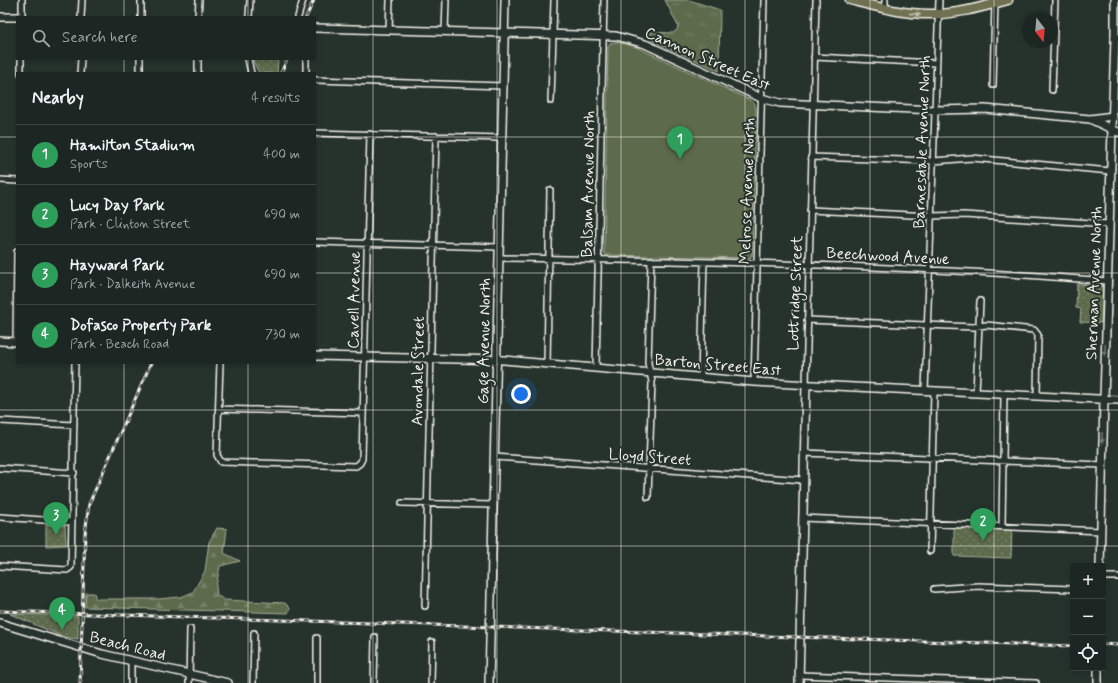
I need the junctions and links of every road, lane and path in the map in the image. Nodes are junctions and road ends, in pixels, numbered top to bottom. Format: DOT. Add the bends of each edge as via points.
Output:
graph roads {
  1 [pos="22,0"];
  2 [pos="82,0"];
  3 [pos="141,0"];
  4 [pos="199,0"];
  5 [pos="250,0"];
  6 [pos="303,0"];
  7 [pos="390,0"];
  8 [pos="446,0"];
  9 [pos="505,0"];
  10 [pos="554,0"];
  11 [pos="604,0"];
  12 [pos="764,0"];
  13 [pos="816,0"];
  14 [pos="850,0"];
  15 [pos="939,0"];
  16 [pos="1008,0"];
  17 [pos="1055,0"];
  18 [pos="1116,0"];
  19 [pos="995,2"];
  20 [pos="885,4"];
  21 [pos="939,14"];
  22 [pos="21,16"];
  23 [pos="81,16"];
  24 [pos="141,16"];
  25 [pos="198,16"];
  26 [pos="249,16"];
  27 [pos="298,16"];
  28 [pos="0,17"];
  29 [pos="16,17"];
  30 [pos="316,28"];
  31 [pos="389,31"];
  32 [pos="445,32"];
  33 [pos="504,33"];
  34 [pos="553,34"];
  35 [pos="604,35"];
  36 [pos="1116,38"];
  37 [pos="814,57"];
  38 [pos="21,60"];
  39 [pos="81,60"];
  40 [pos="140,60"];
  41 [pos="198,60"];
  42 [pos="248,60"];
  43 [pos="306,60"];
  44 [pos="936,63"];
  45 [pos="20,72"];
  46 [pos="80,72"];
  47 [pos="140,72"];
  48 [pos="198,72"];
  49 [pos="251,72"];
  50 [pos="306,72"];
  51 [pos="316,80"];
  52 [pos="993,85"];
  53 [pos="503,86"];
  54 [pos="1052,90"];
  55 [pos="1116,91"];
  56 [pos="761,98"];
  57 [pos="551,101"];
  58 [pos="813,104"];
  59 [pos="935,110"];
  60 [pos="1113,116"];
  61 [pos="1090,119"];
  62 [pos="1115,131"];
  63 [pos="316,133"];
  64 [pos="370,134"];
  65 [pos="436,136"];
  66 [pos="502,138"];
  67 [pos="811,158"];
  68 [pos="933,161"];
  69 [pos="1110,171"];
  70 [pos="0,180"];
  71 [pos="16,181"];
  72 [pos="550,190"];
  73 [pos="810,210"];
  74 [pos="931,216"];
  75 [pos="1109,224"];
  76 [pos="316,242"];
  77 [pos="367,243"];
  78 [pos="433,245"];
  79 [pos="499,247"];
  80 [pos="499,258"];
  81 [pos="549,259"];
  82 [pos="599,259"];
  83 [pos="651,260"];
  84 [pos="704,262"];
  85 [pos="757,262"];
  86 [pos="809,264"];
  87 [pos="929,269"];
  88 [pos="1107,281"];
  89 [pos="980,301"];
  90 [pos="807,320"];
  91 [pos="927,325"];
  92 [pos="979,326"];
  93 [pos="0,341"];
  94 [pos="16,342"];
  95 [pos="316,356"];
  96 [pos="364,357"];
  97 [pos="431,359"];
  98 [pos="497,360"];
  99 [pos="75,364"];
  100 [pos="220,364"];
  101 [pos="547,364"];
  102 [pos="596,368"];
  103 [pos="650,373"];
  104 [pos="701,377"];
  105 [pos="754,382"];
  106 [pos="806,385"];
  107 [pos="925,391"];
  108 [pos="934,391"];
  109 [pos="976,393"];
  110 [pos="1004,395"];
  111 [pos="1037,396"];
  112 [pos="1104,399"];
  113 [pos="1118,400"];
  114 [pos="219,409"];
  115 [pos="363,413"];
  116 [pos="0,421"];
  117 [pos="74,425"];
  118 [pos="804,453"];
  119 [pos="495,457"];
  120 [pos="933,458"];
  121 [pos="1003,461"];
  122 [pos="1102,465"];
  123 [pos="0,468"];
  124 [pos="649,469"];
  125 [pos="74,473"];
  126 [pos="803,480"];
  127 [pos="648,497"];
  128 [pos="402,503"];
  129 [pos="428,504"];
  130 [pos="493,506"];
  131 [pos="0,517"];
  132 [pos="802,518"];
  133 [pos="72,522"];
  134 [pos="931,522"];
  135 [pos="1002,526"];
  136 [pos="1100,531"];
  137 [pos="930,551"];
  138 [pos="1100,563"];
  139 [pos="0,566"];
  140 [pos="1106,577"];
  141 [pos="1118,577"];
  142 [pos="934,589"];
  143 [pos="1070,589"];
  144 [pos="425,606"];
  145 [pos="0,623"];
  146 [pos="190,629"];
  147 [pos="254,633"];
  148 [pos="375,637"];
  149 [pos="318,638"];
  150 [pos="432,642"];
  151 [pos="131,661"];
  152 [pos="1098,671"];
  153 [pos="189,674"];
  154 [pos="799,675"];
  155 [pos="131,683"];
  156 [pos="188,683"];
  157 [pos="228,683"];
  158 [pos="253,683"];
  159 [pos="317,683"];
  160 [pos="374,683"];
  161 [pos="431,683"];
  162 [pos="489,683"];
  163 [pos="799,683"];
  164 [pos="1036,683"];
  165 [pos="1098,683"];
  1 -- 22 [label="street"];
  2 -- 23 [label="street"];
  3 -- 24 [label="street"];
  4 -- 25 [label="street"];
  5 -- 26 [label="street"];
  6 -- 27 [label="street"];
  7 -- 31 [label="street"];
  8 -- 32 [label="street"];
  9 -- 33 [label="main road, Gage Avenue North"];
  10 -- 34 [label="street"];
  11 -- 35 [label="street, Balsam Avenue North"];
  12 -- 56 [label="street, Melrose Avenue North"];
  13 -- 37 [label="street, Lottridge Street"];
  14 -- 20 [label="main road"];
  15 -- 21 [label="street, Barnesdale Avenue North"];
  16 -- 19 [label="main road"];
  17 -- 54 [label="street"];
  18 -- 36 [label="main road, Sherman Avenue North"];
  19 -- 21 [label="main road"];
  19 -- 52 [label="street"];
  20 -- 21 [label="main road, one-way" via="905,12"];
  21 -- 44 [label="street, Barnesdale Avenue North"];
  28 -- 29 [label="main road"];
  30 -- 31 [label="main road, Cannon Street East"];
  31 -- 32 [label="main road, Cannon Street East"];
  32 -- 33 [label="main road, Cannon Street East"];
  33 -- 34 [label="main road, Cannon Street East"];
  33 -- 53 [label="main road, Gage Avenue North"];
  34 -- 35 [label="main road, Cannon Street East"];
  34 -- 57 [label="street"];
  35 -- 56 [label="main road, Cannon Street East" via="628,38 645,44"];
  35 -- 82 [label="street, Balsam Avenue North"];
  36 -- 55 [label="main road, Sherman Avenue North"];
  37 -- 44 [label="street"];
  37 -- 58 [label="street, Lottridge Street"];
  38 -- 45 [label="street"];
  39 -- 46 [label="street"];
  40 -- 47 [label="street"];
  41 -- 48 [label="street"];
  42 -- 49 [label="street"];
  43 -- 50 [label="street"];
  44 -- 59 [label="street, Barnesdale Avenue North"];
  51 -- 53 [label="street"];
  53 -- 66 [label="main road, Gage Avenue North"];
  55 -- 60 [label="main road, Sherman Avenue North"];
  56 -- 58 [label="main road, Cannon Street East" via="780,103"];
  56 -- 85 [label="street, Melrose Avenue North"];
  58 -- 59 [label="main road, Cannon Street East"];
  58 -- 67 [label="street, Lottridge Street"];
  59 -- 61 [label="main road, Cannon Street East" via="985,110"];
  59 -- 68 [label="street, Barnesdale Avenue North"];
  60 -- 61 [label="main road, Cannon Street East"];
  60 -- 62 [label="main road, Sherman Avenue North"];
  61 -- 62 [label="main road, Cannon Street East"];
  62 -- 69 [label="main road, Sherman Avenue North"];
  63 -- 64 [label="street"];
  64 -- 65 [label="street"];
  64 -- 77 [label="street, Cavell Avenue"];
  65 -- 66 [label="street"];
  65 -- 78 [label="street, Avondale Street"];
  66 -- 79 [label="main road, Gage Avenue North"];
  67 -- 68 [label="street"];
  67 -- 73 [label="street, Lottridge Street"];
  68 -- 69 [label="street" via="972,158"];
  68 -- 74 [label="street, Barnesdale Avenue North"];
  69 -- 75 [label="main road, Sherman Avenue North"];
  70 -- 71 [label="street"];
  72 -- 81 [label="street"];
  73 -- 74 [label="street"];
  73 -- 86 [label="street, Lottridge Street"];
  74 -- 75 [label="street" via="964,215"];
  74 -- 87 [label="street, Barnesdale Avenue North"];
  75 -- 88 [label="main road, Sherman Avenue North"];
  76 -- 77 [label="street"];
  77 -- 78 [label="street"];
  77 -- 96 [label="street, Cavell Avenue"];
  78 -- 79 [label="street"];
  78 -- 97 [label="street, Avondale Street"];
  79 -- 80 [label="main road, Gage Avenue North"];
  80 -- 81 [label="street, Beechwood Avenue"];
  80 -- 98 [label="main road, Gage Avenue North"];
  81 -- 82 [label="street, Beechwood Avenue"];
  81 -- 101 [label="street"];
  82 -- 83 [label="street, Beechwood Avenue"];
  82 -- 102 [label="street, Balsam Avenue North"];
  83 -- 84 [label="street, Beechwood Avenue"];
  83 -- 103 [label="street" via="648,364"];
  84 -- 85 [label="street, Beechwood Avenue"];
  84 -- 104 [label="street"];
  85 -- 86 [label="street, Beechwood Avenue"];
  85 -- 105 [label="street, Melrose Avenue North"];
  86 -- 87 [label="street, Beechwood Avenue"];
  86 -- 90 [label="street, Lottridge Street"];
  87 -- 88 [label="street, Beechwood Avenue"];
  87 -- 91 [label="street, Barnesdale Avenue North"];
  88 -- 112 [label="main road, Sherman Avenue North, one-way"];
  89 -- 92 [label="street"];
  90 -- 91 [label="street"];
  90 -- 106 [label="street, Lottridge Street"];
  91 -- 92 [label="street"];
  91 -- 107 [label="street, Barnesdale Avenue North"];
  92 -- 109 [label="street"];
  92 -- 111 [label="street" via="986,324 1034,330 1038,335"];
  93 -- 94 [label="main road"];
  95 -- 96 [label="main road, Barton Street East"];
  96 -- 97 [label="main road, Barton Street East"];
  96 -- 115 [label="street, Cavell Avenue"];
  97 -- 98 [label="main road, Barton Street East"];
  97 -- 129 [label="street, Avondale Street"];
  98 -- 101 [label="main road, Barton Street East"];
  98 -- 119 [label="main road, Gage Avenue North"];
  99 -- 117 [label="street"];
  100 -- 114 [label="street"];
  101 -- 102 [label="main road, Barton Street East"];
  102 -- 103 [label="main road, Barton Street East"];
  103 -- 104 [label="main road, Barton Street East"];
  103 -- 124 [label="street" via="652,382"];
  104 -- 105 [label="main road, Barton Street East"];
  105 -- 106 [label="main road, Barton Street East"];
  106 -- 107 [label="main road, Barton Street East"];
  106 -- 118 [label="main road, Lottridge Street"];
  107 -- 108 [label="main road, Barton Street East"];
  108 -- 109 [label="main road, Barton Street East"];
  108 -- 120 [label="street"];
  109 -- 110 [label="main road, Barton Street East"];
  110 -- 111 [label="main road, Barton Street East"];
  110 -- 121 [label="street"];
  111 -- 112 [label="main road, Barton Street East"];
  112 -- 113 [label="main road, Barton Street East"];
  112 -- 122 [label="main road, Sherman Avenue North, one-way"];
  114 -- 115 [label="street"];
  114 -- 115 [label="street, Cavell Avenue" via="217,455 221,462 356,466 362,459"];
  116 -- 117 [label="street"];
  117 -- 125 [label="street"];
  118 -- 120 [label="street"];
  118 -- 126 [label="main road, Lottridge Street"];
  119 -- 124 [label="street, Lloyd Street"];
  119 -- 130 [label="main road, Gage Avenue North"];
  120 -- 121 [label="street"];
  120 -- 134 [label="street"];
  121 -- 122 [label="street"];
  121 -- 135 [label="street"];
  122 -- 136 [label="main road, Sherman Avenue North"];
  123 -- 125 [label="street"];
  124 -- 126 [label="street, Lloyd Street"];
  124 -- 127 [label="street"];
  125 -- 133 [label="street"];
  126 -- 132 [label="main road, Lottridge Street"];
  128 -- 129 [label="street"];
  129 -- 130 [label="street"];
  129 -- 144 [label="street, Avondale Street"];
  130 -- 162 [label="main road, Gage Avenue North"];
  131 -- 133 [label="street"];
  132 -- 134 [label="street"];
  132 -- 154 [label="main road, Lottridge Street"];
  133 -- 139 [label="street" via="69,569"];
  134 -- 135 [label="street"];
  134 -- 137 [label="street"];
  135 -- 136 [label="street"];
  136 -- 138 [label="main road, Sherman Avenue North"];
  140 -- 141 [label="street"];
  142 -- 143 [label="street" via="978,586"];
  145 -- 151 [label="main road, Beach Road" via="44,638"];
  146 -- 153 [label="street"];
  147 -- 158 [label="street"];
  148 -- 160 [label="street"];
  149 -- 159 [label="street"];
  150 -- 161 [label="street"];
  151 -- 153 [label="main road, Beach Road"];
  151 -- 155 [label="street"];
  152 -- 165 [label="main road"];
  153 -- 156 [label="street"];
  153 -- 157 [label="main road, Beach Road"];
  154 -- 163 [label="main road, Lottridge Street"];
  154 -- 164 [label="street"];
}
